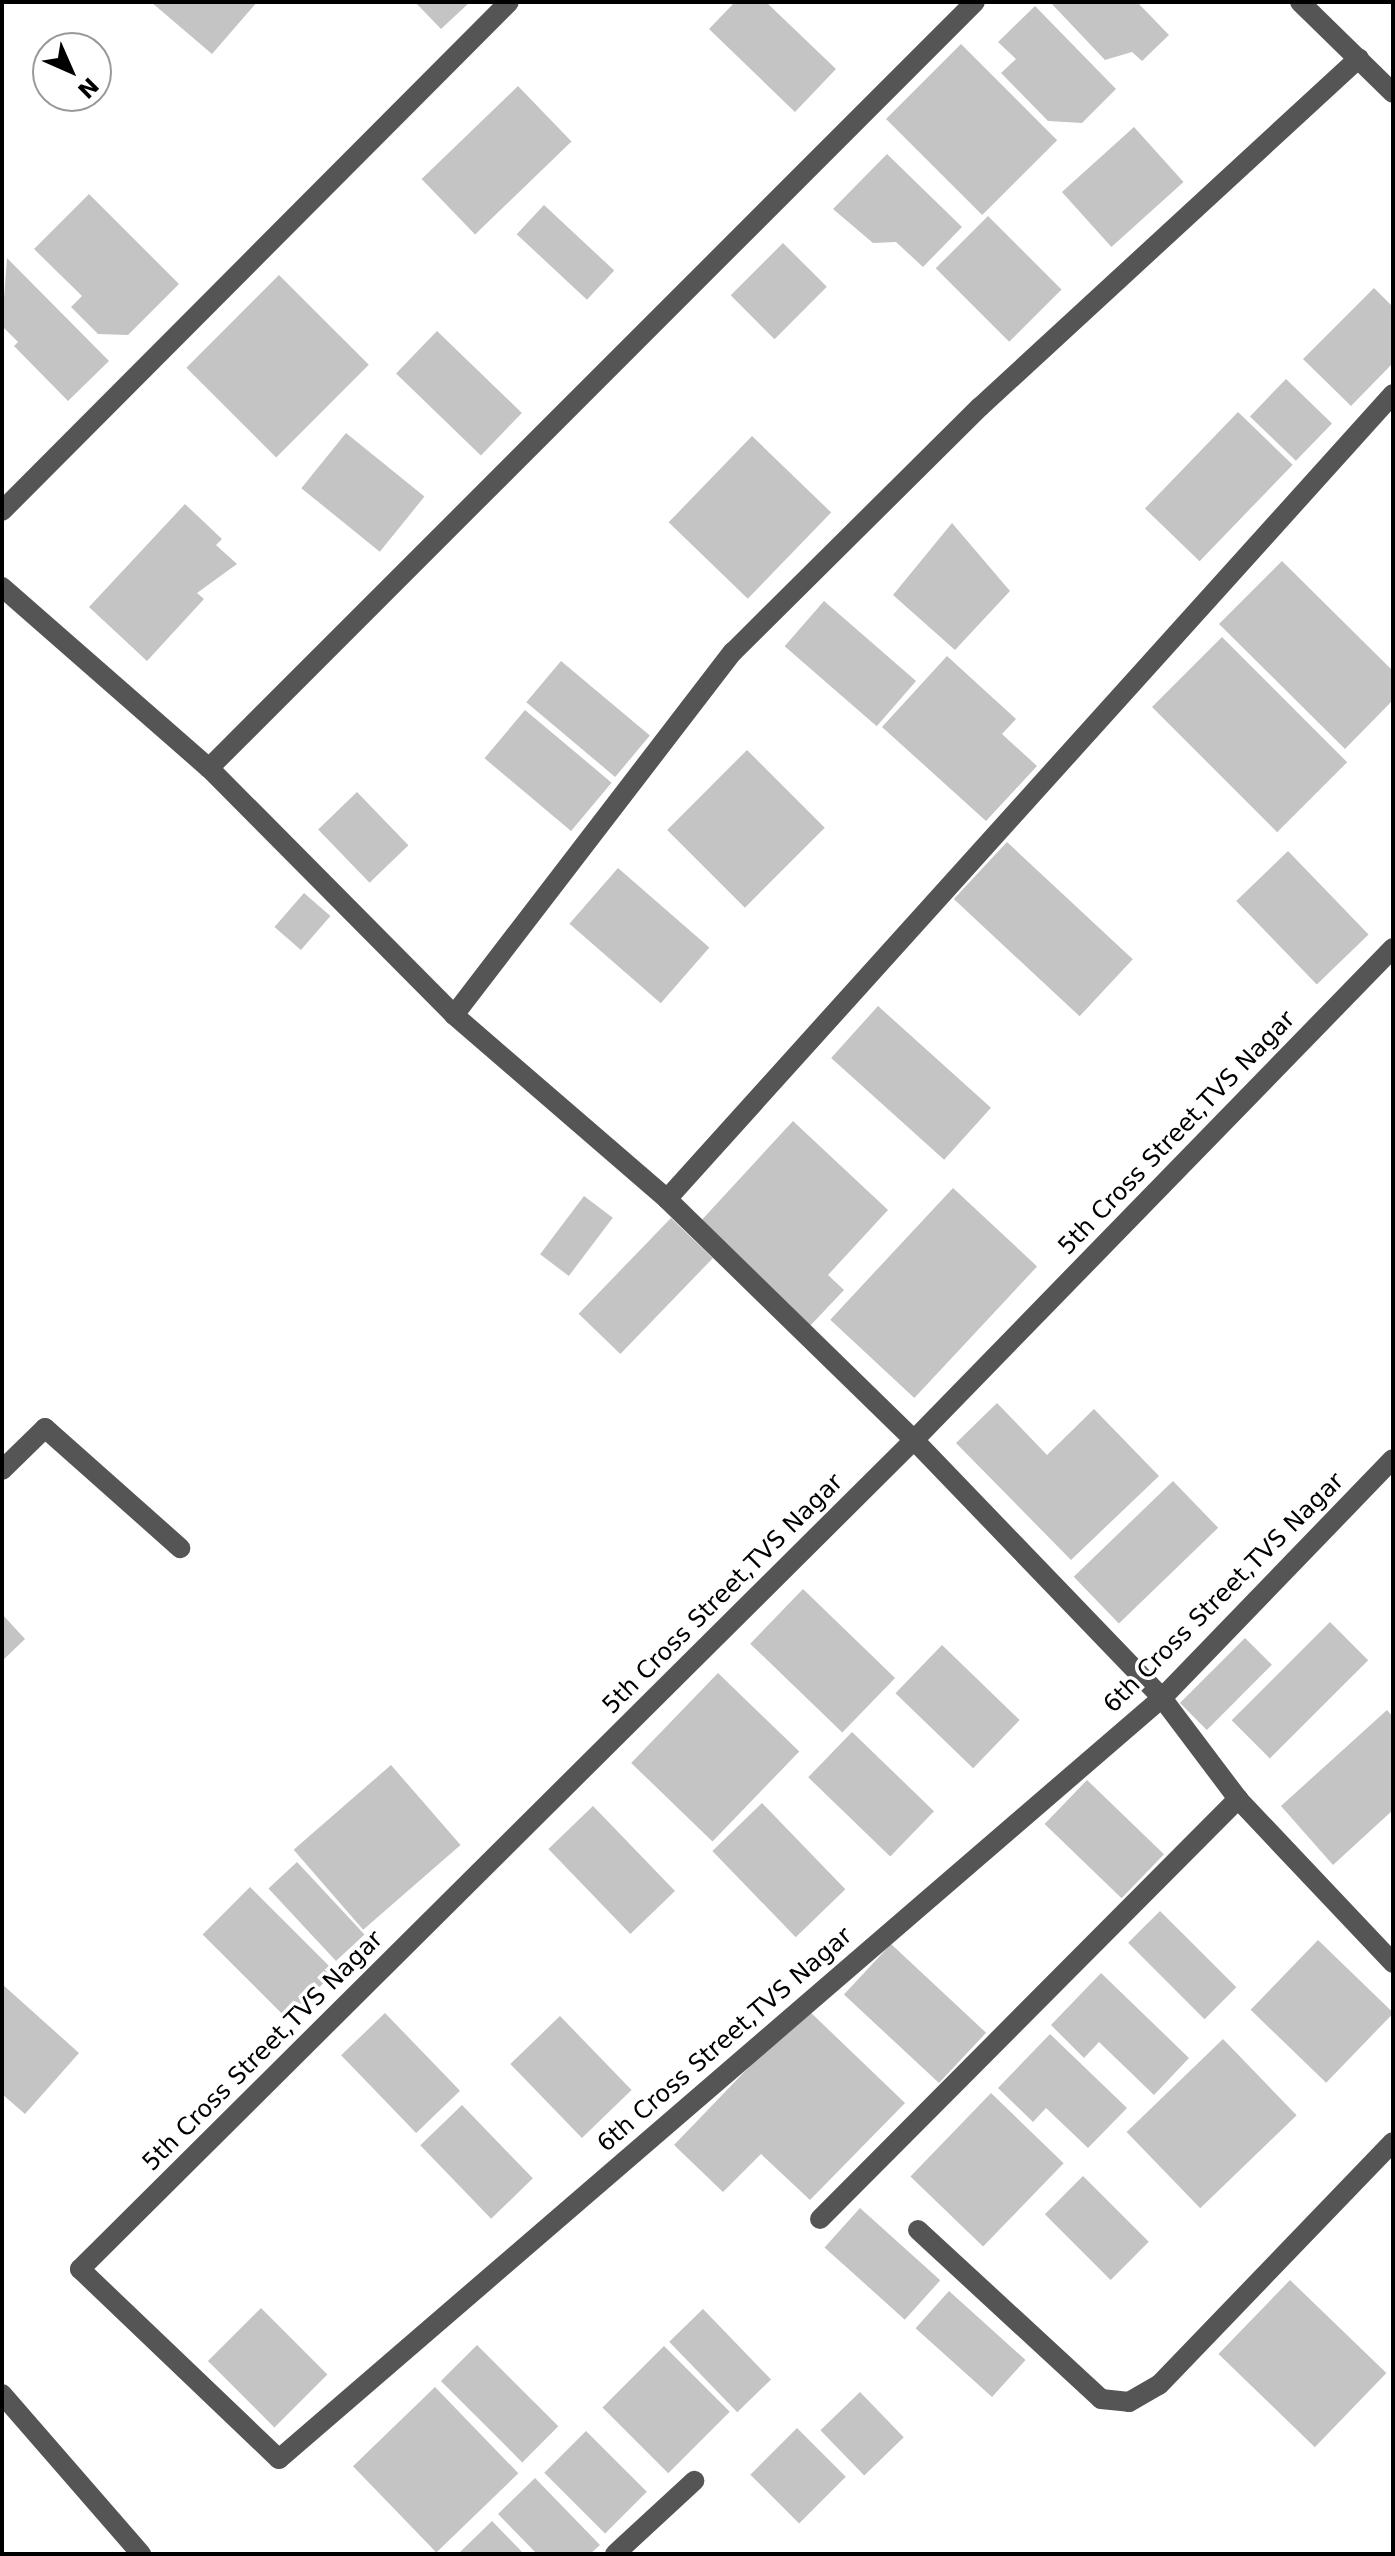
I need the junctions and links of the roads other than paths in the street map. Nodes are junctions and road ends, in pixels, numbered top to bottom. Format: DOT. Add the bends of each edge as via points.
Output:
graph roads {
  1 [pos="509,2"];
  2 [pos="975,2"];
  3 [pos="1300,2"];
  4 [pos="1359,58"];
  5 [pos="1393,93"];
  6 [pos="1393,394"];
  7 [pos="2,511"];
  8 [pos="2,587"];
  9 [pos="209,768"];
  10 [pos="1393,948"];
  11 [pos="454,1015"];
  12 [pos="667,1199"];
  13 [pos="914,1440"];
  14 [pos="1393,1459"];
  15 [pos="2,1470"];
  16 [pos="180,1548"];
  17 [pos="1162,1698"];
  18 [pos="1238,1799"];
  19 [pos="1393,1963"];
  20 [pos="1393,2142"];
  21 [pos="820,2219"];
  22 [pos="918,2230"];
  23 [pos="80,2269"];
  24 [pos="2,2394"];
  25 [pos="694,2481"];
  26 [pos="141,2554"];
  27 [pos="615,2554"];
  1 -- 7 [label="street"];
  2 -- 9 [label="street"];
  3 -- 4 [label="street"];
  4 -- 5 [label="street"];
  4 -- 11 [label="street" via="980,407 733,652"];
  6 -- 12 [label="street"];
  8 -- 9 [label="street"];
  9 -- 11 [label="street"];
  10 -- 13 [label="street, 5th Cross Street,TVS Nagar"];
  11 -- 12 [label="street"];
  12 -- 13 [label="street"];
  13 -- 17 [label="street"];
  13 -- 23 [label="street, 5th Cross Street,TVS Nagar"];
  14 -- 17 [label="street, 6th Cross Street,TVS Nagar"];
  15 -- 16 [label="street" via="45,1428"];
  17 -- 18 [label="street"];
  17 -- 23 [label="street, 6th Cross Street,TVS Nagar" via="279,2459"];
  18 -- 19 [label="street"];
  18 -- 21 [label="street"];
  20 -- 22 [label="street" via="1159,2385 1129,2402 1101,2399"];
  24 -- 26 [label="street"];
  25 -- 27 [label="street"];
}
